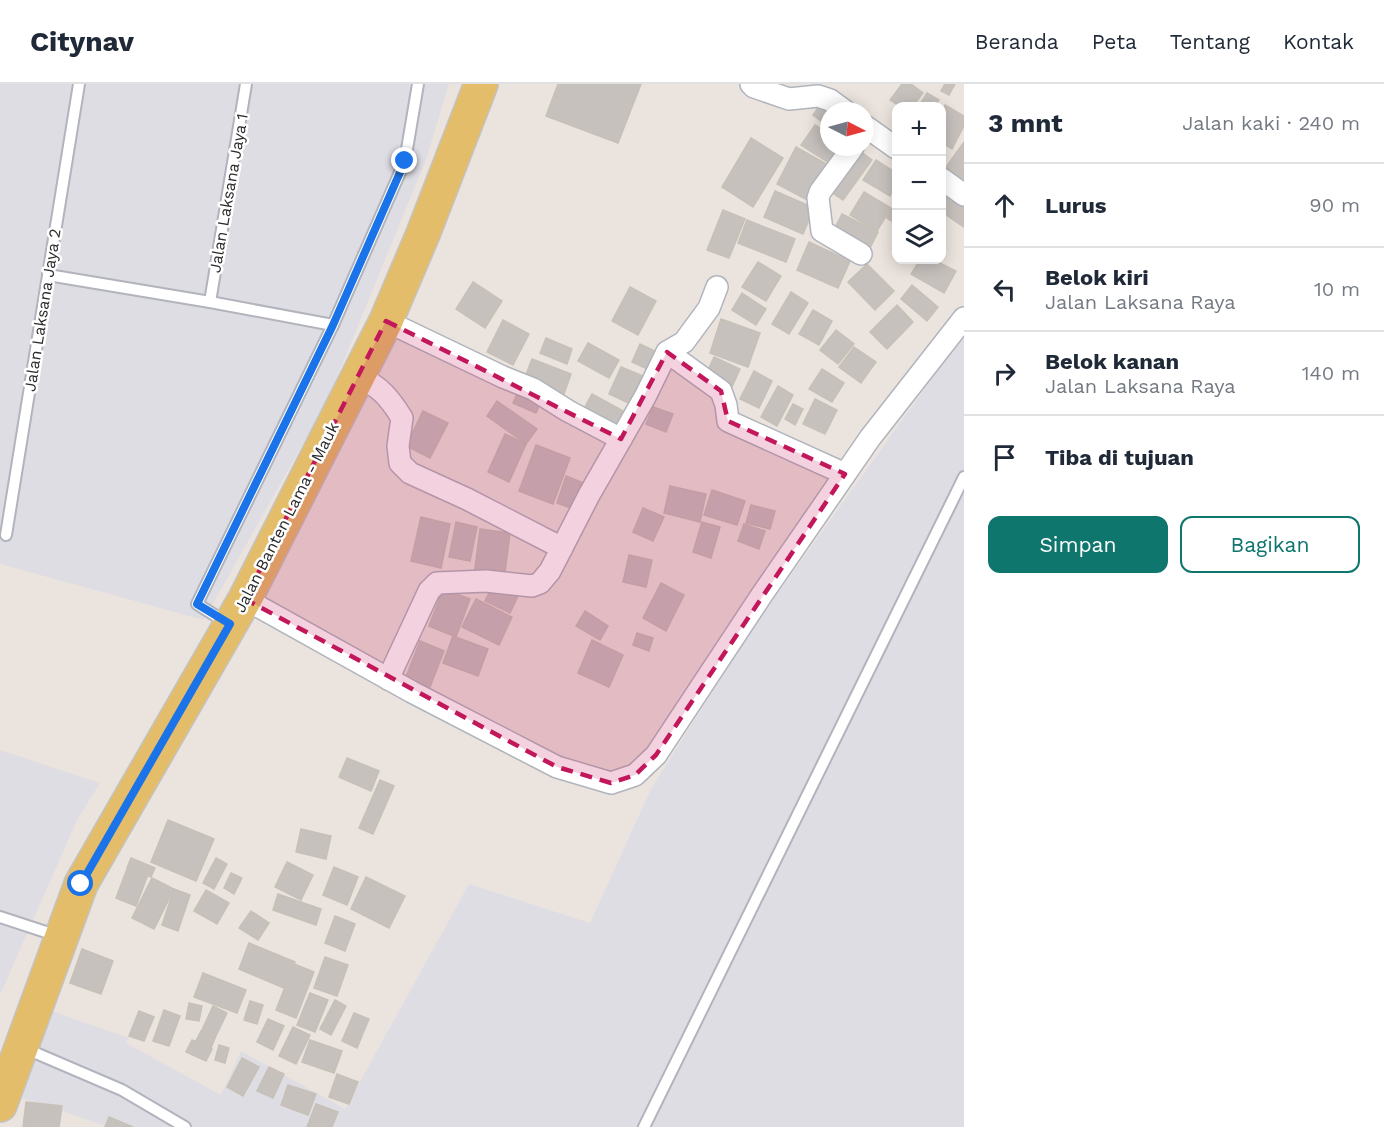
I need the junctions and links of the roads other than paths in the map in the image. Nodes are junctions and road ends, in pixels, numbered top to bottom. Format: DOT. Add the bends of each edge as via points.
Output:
graph roads {
  1 [pos="79,84"];
  2 [pos="246,84"];
  3 [pos="417,84"];
  4 [pos="481,84"];
  5 [pos="751,84"];
  6 [pos="821,90"];
  7 [pos="833,102"];
  8 [pos="874,133"];
  9 [pos="892,145"];
  10 [pos="846,156"];
  11 [pos="946,182"];
  12 [pos="964,195"];
  13 [pos="861,254"];
  14 [pos="48,275"];
  15 [pos="717,287"];
  16 [pos="210,302"];
  17 [pos="964,318"];
  18 [pos="386,321"];
  19 [pos="333,325"];
  20 [pos="667,352"];
  21 [pos="358,376"];
  22 [pos="621,439"];
  23 [pos="845,474"];
  24 [pos="964,477"];
  25 [pos="6,535"];
  26 [pos="562,548"];
  27 [pos="237,612"];
  28 [pos="388,679"];
  29 [pos="0,917"];
  30 [pos="61,938"];
  31 [pos="21,1047"];
  32 [pos="0,1105"];
  33 [pos="185,1127"];
  34 [pos="644,1127"];
  1 -- 14 [label="lane, Jalan Laksana Jaya 2"];
  2 -- 16 [label="lane, Jalan Laksana Jaya 1"];
  3 -- 19 [label="lane" via="405,161"];
  4 -- 18 [label="main road, Jalan Banten Lama - Mauk"];
  5 -- 6 [label="street" via="789,99"];
  6 -- 7 [label="street"];
  8 -- 9 [label="street"];
  10 -- 13 [label="street" via="818,198 822,231"];
  11 -- 12 [label="street"];
  14 -- 16 [label="lane"];
  14 -- 25 [label="lane, Jalan Laksana Jaya 2"];
  15 -- 20 [label="street" via="709,308 684,342"];
  16 -- 19 [label="lane"];
  17 -- 23 [label="street"];
  18 -- 21 [label="main road, Jalan Banten Lama - Mauk"];
  18 -- 22 [label="street" via="533,389"];
  19 -- 27 [label="lane" via="197,604"];
  20 -- 22 [label="street"];
  20 -- 23 [label="street" via="721,391 728,421"];
  21 -- 26 [label="street" via="391,400 402,418 400,463 410,473"];
  21 -- 27 [label="main road, Jalan Banten Lama - Mauk"];
  22 -- 26 [label="street"];
  23 -- 28 [label="street" via="656,755 635,775 611,783 557,767"];
  24 -- 34 [label="lane"];
  26 -- 28 [label="street" via="550,572 532,586 486,581 437,583 429,591"];
  27 -- 28 [label="street"];
  27 -- 30 [label="main road, Jalan Banten Lama - Mauk" via="81,884"];
  29 -- 30 [label="lane"];
  30 -- 31 [label="main road, Jalan Banten Lama - Mauk"];
  31 -- 32 [label="main road, Jalan Banten Lama - Mauk"];
  31 -- 33 [label="lane" via="122,1090"];
}
